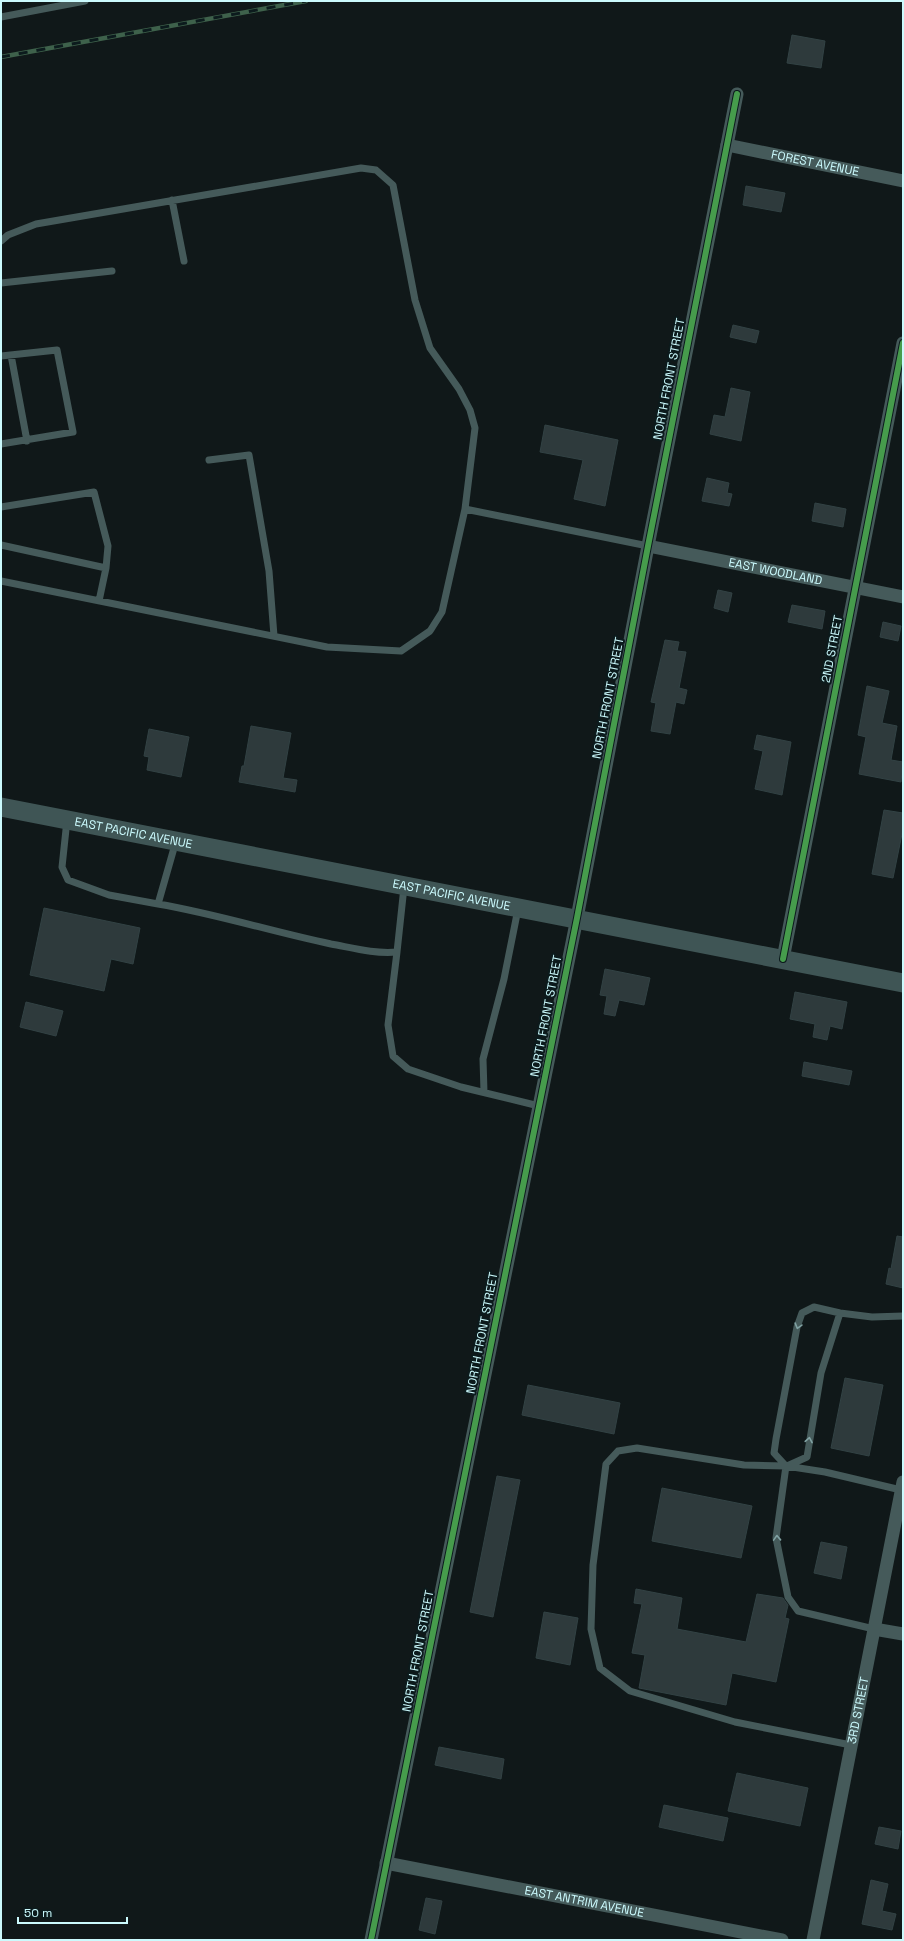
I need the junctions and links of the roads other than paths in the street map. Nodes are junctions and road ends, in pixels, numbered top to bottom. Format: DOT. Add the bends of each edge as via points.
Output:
graph roads {
  1 [pos="85,1"];
  2 [pos="1,17"];
  3 [pos="737,94"];
  4 [pos="727,145"];
  5 [pos="903,181"];
  6 [pos="172,200"];
  7 [pos="1,241"];
  8 [pos="184,262"];
  9 [pos="112,272"];
  10 [pos="1,283"];
  11 [pos="903,343"];
  12 [pos="11,355"];
  13 [pos="1,356"];
  14 [pos="28,440"];
  15 [pos="1,444"];
  16 [pos="209,460"];
  17 [pos="1,507"];
  18 [pos="465,509"];
  19 [pos="1,546"];
  20 [pos="648,546"];
  21 [pos="106,568"];
  22 [pos="1,581"];
  23 [pos="855,587"];
  24 [pos="903,597"];
  25 [pos="99,601"];
  26 [pos="274,636"];
  27 [pos="1,807"];
  28 [pos="67,820"];
  29 [pos="176,841"];
  30 [pos="404,885"];
  31 [pos="158,904"];
  32 [pos="519,907"];
  33 [pos="577,918"];
  34 [pos="397,952"];
  35 [pos="783,959"];
  36 [pos="903,983"];
  37 [pos="484,1092"];
  38 [pos="539,1106"];
  39 [pos="840,1313"];
  40 [pos="903,1316"];
  41 [pos="786,1466"];
  42 [pos="902,1486"];
  43 [pos="874,1629"];
  44 [pos="903,1634"];
  45 [pos="851,1745"];
  46 [pos="386,1863"];
  47 [pos="371,1940"];
  48 [pos="782,1940"];
  49 [pos="813,1940"];
  1 -- 2 [label="lane"];
  3 -- 4 [label="street, NORTH FRONT STREET"];
  4 -- 5 [label="street, FOREST AVENUE"];
  4 -- 20 [label="street, NORTH FRONT STREET"];
  6 -- 7 [label="lane" via="36,224 8,235"];
  6 -- 8 [label="lane"];
  6 -- 18 [label="lane" via="361,168 376,170 393,185 415,300 430,348 462,394 475,428"];
  9 -- 10 [label="lane"];
  11 -- 23 [label="street, 2ND STREET"];
  12 -- 13 [label="lane"];
  12 -- 14 [label="lane"];
  12 -- 14 [label="lane" via="57,350 73,432"];
  14 -- 15 [label="lane"];
  16 -- 26 [label="lane" via="249,454 269,571"];
  17 -- 21 [label="lane" via="94,492 108,546"];
  18 -- 20 [label="lane"];
  18 -- 26 [label="lane" via="442,612 430,631 401,651 327,647"];
  19 -- 21 [label="lane"];
  20 -- 23 [label="street, EAST WOODLAND"];
  20 -- 33 [label="street, NORTH FRONT STREET"];
  21 -- 25 [label="lane"];
  22 -- 25 [label="lane"];
  23 -- 24 [label="street, EAST WOODLAND"];
  23 -- 35 [label="street, 2ND STREET"];
  25 -- 26 [label="lane"];
  27 -- 28 [label="main road, EAST PACIFIC AVENUE"];
  28 -- 29 [label="main road, EAST PACIFIC AVENUE"];
  28 -- 31 [label="lane" via="62,867 68,880 109,895"];
  29 -- 30 [label="main road, EAST PACIFIC AVENUE"];
  29 -- 31 [label="lane"];
  30 -- 32 [label="main road, EAST PACIFIC AVENUE"];
  30 -- 34 [label="lane"];
  31 -- 34 [label="lane" via="303,938 379,953"];
  32 -- 33 [label="main road, EAST PACIFIC AVENUE"];
  32 -- 37 [label="lane" via="484,1059"];
  33 -- 35 [label="main road, EAST PACIFIC AVENUE"];
  33 -- 38 [label="street, NORTH FRONT STREET"];
  34 -- 37 [label="lane" via="388,1025 393,1056 408,1069"];
  35 -- 36 [label="main road, EAST PACIFIC AVENUE"];
  37 -- 38 [label="lane"];
  38 -- 46 [label="street, NORTH FRONT STREET"];
  39 -- 40 [label="lane"];
  41 -- 39 [label="lane, one-way" via="806,1457 821,1373"];
  39 -- 41 [label="lane, one-way" via="814,1307 802,1313 797,1327 774,1453"];
  41 -- 42 [label="lane"];
  43 -- 41 [label="lane, one-way" via="798,1610 788,1597 776,1538"];
  41 -- 45 [label="lane" via="744,1465 637,1448 618,1451 606,1464 593,1565 591,1629 600,1668 630,1692 735,1722"];
  42 -- 43 [label="street, 3RD STREET"];
  43 -- 44 [label="street"];
  43 -- 45 [label="street, 3RD STREET"];
  45 -- 49 [label="street, 3RD STREET"];
  46 -- 47 [label="street, NORTH FRONT STREET"];
  46 -- 48 [label="street, EAST ANTRIM AVENUE"];
}
